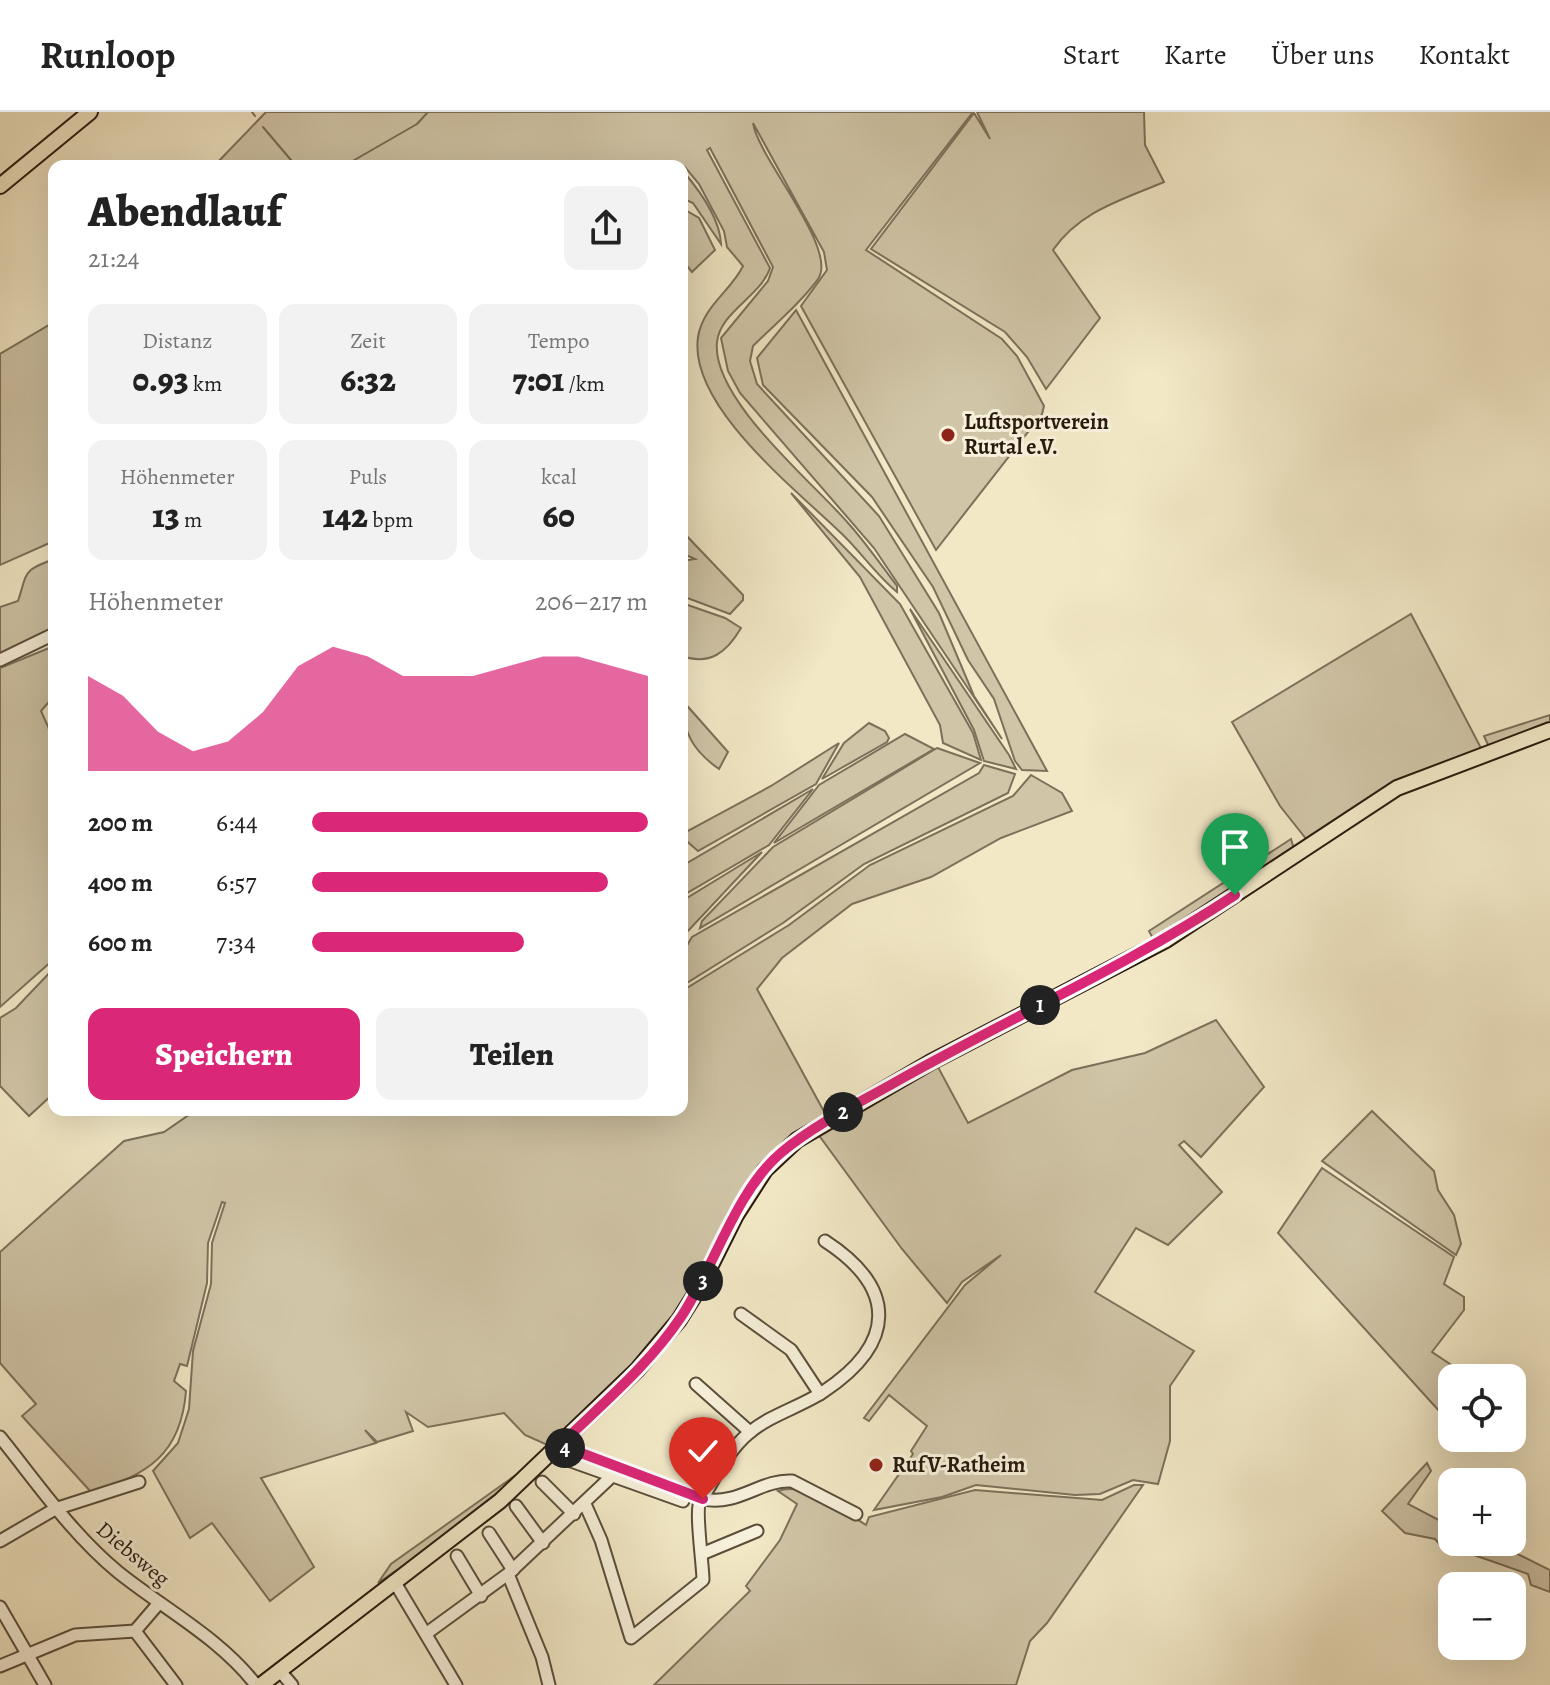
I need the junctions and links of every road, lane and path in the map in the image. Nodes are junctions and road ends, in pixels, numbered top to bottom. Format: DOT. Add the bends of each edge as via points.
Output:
graph roads {
  1 [pos="87,113"];
  2 [pos="0,186"];
  3 [pos="48,637"];
  4 [pos="0,660"];
  5 [pos="1550,730"];
  6 [pos="825,1241"];
  7 [pos="741,1314"];
  8 [pos="696,1384"];
  9 [pos="820,1394"];
  10 [pos="750,1432"];
  11 [pos="1,1439"];
  12 [pos="560,1445"];
  13 [pos="571,1461"];
  14 [pos="612,1476"];
  15 [pos="139,1482"];
  16 [pos="542,1482"];
  17 [pos="703,1499"];
  18 [pos="683,1501"];
  19 [pos="585,1504"];
  20 [pos="516,1506"];
  21 [pos="55,1509"];
  22 [pos="574,1514"];
  23 [pos="856,1514"];
  24 [pos="757,1531"];
  25 [pos="489,1533"];
  26 [pos="0,1541"];
  27 [pos="543,1543"];
  28 [pos="704,1553"];
  29 [pos="457,1556"];
  30 [pos="510,1572"];
  31 [pos="394,1581"];
  32 [pos="481,1596"];
  33 [pos="159,1603"];
  34 [pos="0,1607"];
  35 [pos="135,1631"];
  36 [pos="427,1633"];
  37 [pos="28,1652"];
  38 [pos="0,1666"];
  39 [pos="279,1670"];
  40 [pos="45,1685"];
  41 [pos="176,1685"];
  42 [pos="259,1685"];
  43 [pos="292,1685"];
  44 [pos="456,1685"];
  45 [pos="549,1685"];
  1 -- 2 [label="main road"];
  3 -- 4 [label="street"];
  5 -- 12 [label="main road" via="1397,788 1166,940 931,1062 797,1140 765,1170 701,1285 659,1346"];
  6 -- 9 [label="street" via="865,1272 880,1314 859,1360"];
  7 -- 9 [label="street" via="791,1350"];
  8 -- 10 [label="street"];
  9 -- 10 [label="street"];
  10 -- 17 [label="street" via="726,1458"];
  11 -- 21 [label="street, Diebsweg"];
  12 -- 17 [label="street"];
  12 -- 31 [label="main road" via="500,1501"];
  13 -- 14 [label="street"];
  14 -- 18 [label="street"];
  14 -- 19 [label="street"];
  15 -- 21 [label="street"];
  16 -- 22 [label="street"];
  17 -- 23 [label="street" via="740,1498 781,1480 792,1481"];
  17 -- 28 [label="street" via="697,1505"];
  19 -- 22 [label="street"];
  19 -- 28 [label="street" via="631,1638 703,1580"];
  20 -- 27 [label="street"];
  21 -- 26 [label="street"];
  21 -- 33 [label="street, Diebsweg" via="85,1542"];
  22 -- 27 [label="street"];
  24 -- 28 [label="street"];
  25 -- 30 [label="street"];
  27 -- 30 [label="street"];
  29 -- 32 [label="street"];
  30 -- 32 [label="street"];
  30 -- 45 [label="street"];
  31 -- 36 [label="street"];
  31 -- 39 [label="main road"];
  32 -- 36 [label="street"];
  33 -- 35 [label="street"];
  33 -- 42 [label="street, Diebsweg" via="239,1662"];
  34 -- 37 [label="street"];
  35 -- 37 [label="street" via="75,1635"];
  35 -- 41 [label="street"];
  36 -- 44 [label="street"];
  37 -- 38 [label="street"];
  37 -- 40 [label="street"];
  39 -- 42 [label="main road"];
  39 -- 43 [label="street"];
}
